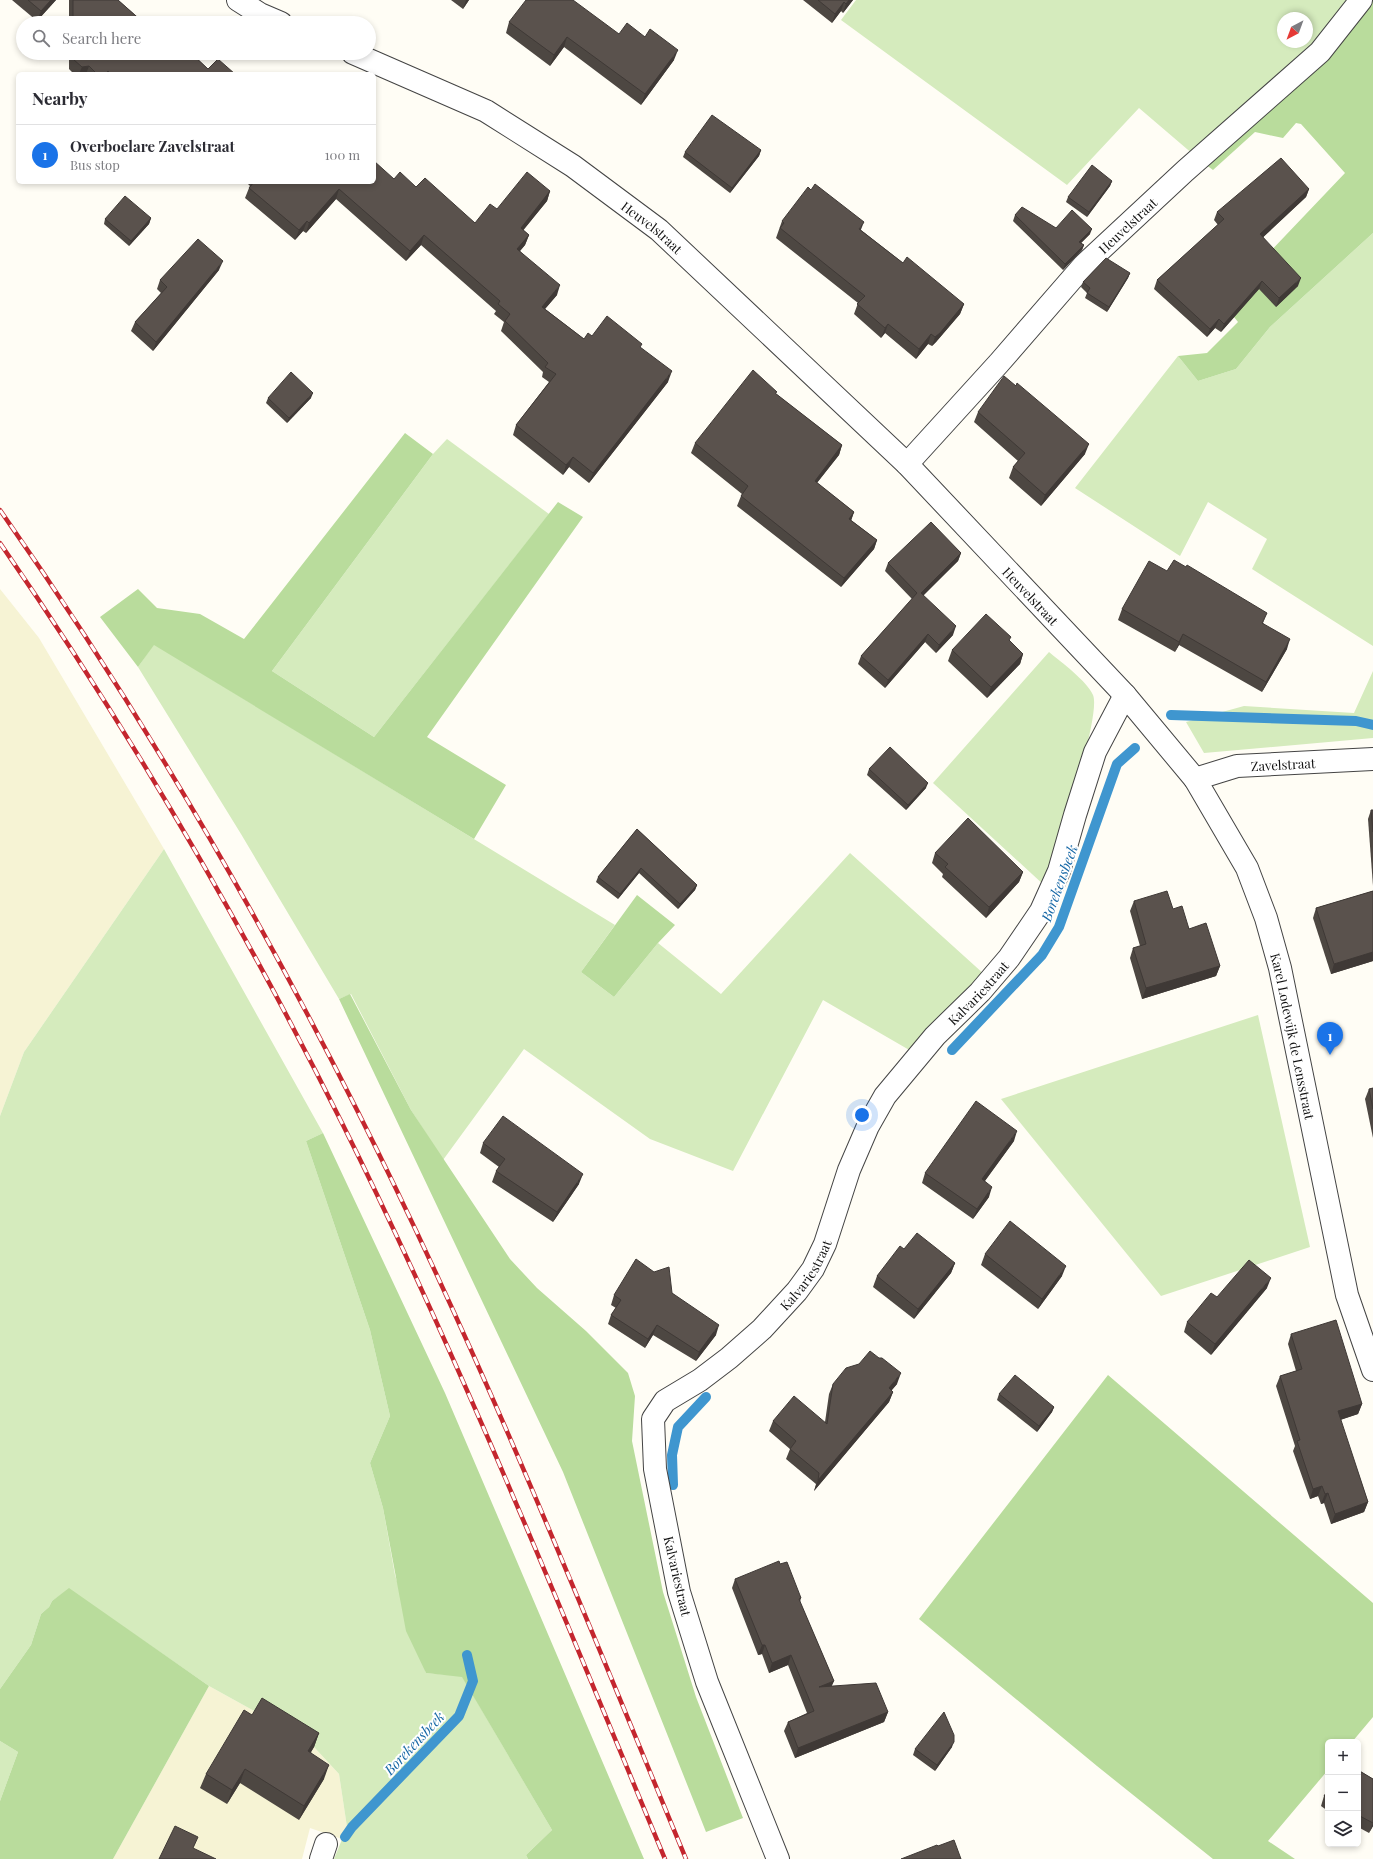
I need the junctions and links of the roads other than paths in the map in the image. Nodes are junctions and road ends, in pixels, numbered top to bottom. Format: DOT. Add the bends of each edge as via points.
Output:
graph roads {
  1 [pos="238,0"];
  2 [pos="1362,0"];
  3 [pos="265,16"];
  4 [pos="369,60"];
  5 [pos="907,464"];
  6 [pos="1125,695"];
  7 [pos="1153,728"];
  8 [pos="1373,759"];
  9 [pos="1195,779"];
  10 [pos="1373,1370"];
  11 [pos="778,1859"];
  1 -- 3 [label="street"];
  2 -- 5 [label="street, Heuvelstraat" via="1320,52 1184,171 1084,265"];
  4 -- 5 [label="street, Heuvelstraat" via="486,111 573,166 659,230"];
  5 -- 6 [label="street, Heuvelstraat"];
  6 -- 7 [label="street, Heuvelstraat"];
  6 -- 11 [label="street, Kalvariestraat" via="1095,752 1059,871 1041,911 1010,958 935,1036 885,1096 868,1126 849,1170 825,1244 813,1269 797,1291 762,1329 700,1380 665,1401 653,1419 655,1469 679,1592 707,1682"];
  7 -- 9 [label="street, Karel Lodewijk de Lensstraat"];
  8 -- 9 [label="street, Zavelstraat" via="1237,766"];
  9 -- 10 [label="street, Karel Lodewijk de Lensstraat" via="1247,868 1266,918 1281,976 1347,1295"];
}
